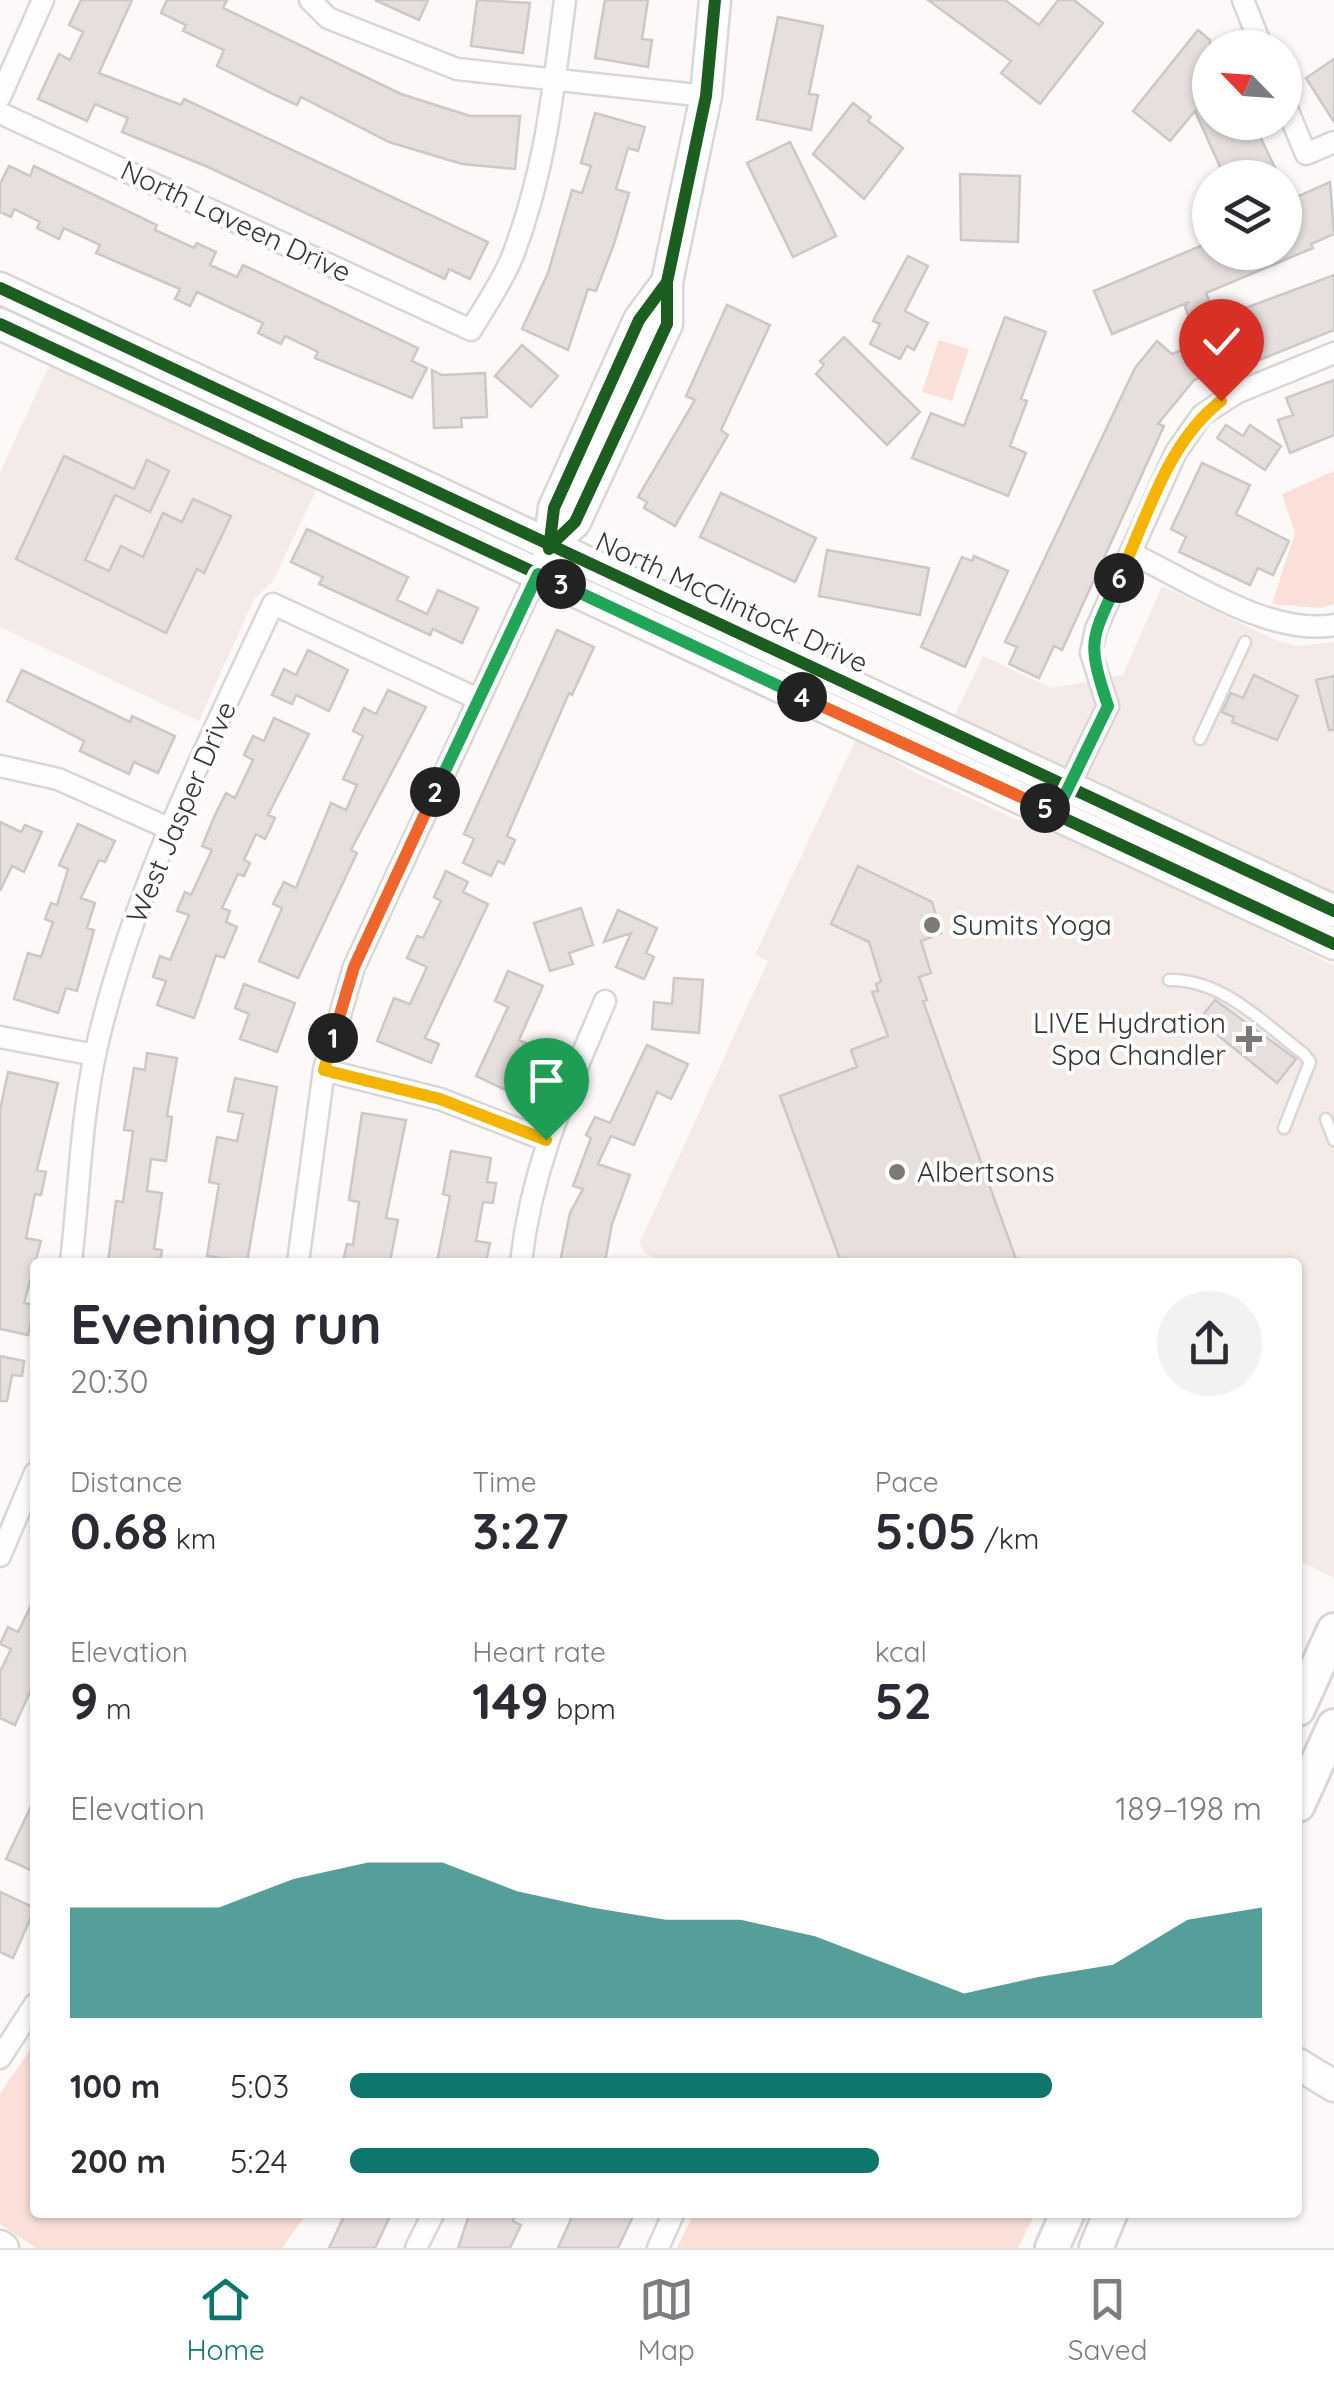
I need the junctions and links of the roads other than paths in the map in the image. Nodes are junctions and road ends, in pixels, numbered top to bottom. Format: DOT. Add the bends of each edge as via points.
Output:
graph roads {
  1 [pos="43,0"];
  2 [pos="310,0"];
  3 [pos="565,0"];
  4 [pos="715,0"];
  5 [pos="1243,0"];
  6 [pos="1255,30"];
  7 [pos="558,78"];
  8 [pos="706,96"];
  9 [pos="0,98"];
  10 [pos="0,113"];
  11 [pos="1300,140"];
  12 [pos="1334,142"];
  13 [pos="0,288"];
  14 [pos="0,324"];
  15 [pos="1334,353"];
  16 [pos="1131,553"];
  17 [pos="545,559"];
  18 [pos="1334,625"];
  19 [pos="1244,642"];
  20 [pos="478,700"];
  21 [pos="1200,739"];
  22 [pos="0,766"];
  23 [pos="1062,799"];
  24 [pos="168,828"];
  25 [pos="1334,911"];
  26 [pos="1334,944"];
  27 [pos="1169,980"];
  28 [pos="604,1001"];
  29 [pos="0,1037"];
  30 [pos="95,1055"];
  31 [pos="324,1070"];
  32 [pos="1326,1119"];
  33 [pos="1284,1128"];
  34 [pos="546,1140"];
  35 [pos="1334,1140"];
  36 [pos="71,1258"];
  37 [pos="299,1258"];
  38 [pos="521,1258"];
  39 [pos="30,1484"];
  40 [pos="0,1556"];
  41 [pos="1334,1630"];
  42 [pos="1302,1700"];
  43 [pos="1334,1726"];
  44 [pos="1302,1796"];
  45 [pos="30,2012"];
  46 [pos="0,2058"];
  47 [pos="1302,2066"];
  48 [pos="1334,2086"];
  49 [pos="431,2218"];
  50 [pos="671,2218"];
  51 [pos="1065,2218"];
  52 [pos="1109,2218"];
  53 [pos="416,2248"];
  54 [pos="658,2248"];
  55 [pos="1052,2248"];
  56 [pos="1096,2248"];
  1 -- 9 [label="street"];
  2 -- 7 [label="street" via="328,18 457,69"];
  3 -- 7 [label="street"];
  4 -- 8 [label="main road"];
  5 -- 6 [label="street"];
  7 -- 8 [label="street"];
  7 -- 10 [label="street, North Laveen Drive" via="536,186 512,257 472,330"];
  8 -- 17 [label="main road" via="667,282 666,324 574,522"];
  11 -- 12 [label="street" via="1306,154"];
  13 -- 17 [label="main road, North McClintock Drive"];
  14 -- 17 [label="main road, North McClintock Drive"];
  15 -- 16 [label="street" via="1202,415 1176,452"];
  16 -- 18 [label="street" via="1270,620 1306,628"];
  16 -- 23 [label="street" via="1092,653 1108,706"];
  17 -- 20 [label="street"];
  17 -- 23 [label="main road, North McClintock Drive"];
  19 -- 21 [label="lane"];
  20 -- 24 [label="street, West Jasper Drive" via="273,604"];
  20 -- 31 [label="street" via="354,967"];
  22 -- 24 [label="street" via="58,779"];
  23 -- 25 [label="main road, North McClintock Drive"];
  23 -- 26 [label="main road, North McClintock Drive"];
  24 -- 30 [label="street, West Jasper Drive" via="137,906"];
  27 -- 33 [label="lane" via="1220,990 1304,1054 1308,1072"];
  28 -- 34 [label="street"];
  29 -- 30 [label="street"];
  30 -- 36 [label="street, West Jasper Drive"];
  31 -- 34 [label="street" via="440,1099"];
  31 -- 37 [label="street"];
  32 -- 35 [label="lane"];
  34 -- 38 [label="street" via="528,1201"];
  39 -- 40 [label="street"];
  41 -- 42 [label="main road"];
  43 -- 44 [label="main road"];
  45 -- 46 [label="street"];
  47 -- 48 [label="main road"];
  49 -- 53 [label="street"];
  50 -- 54 [label="street"];
  51 -- 55 [label="main road"];
  52 -- 56 [label="main road"];
}
